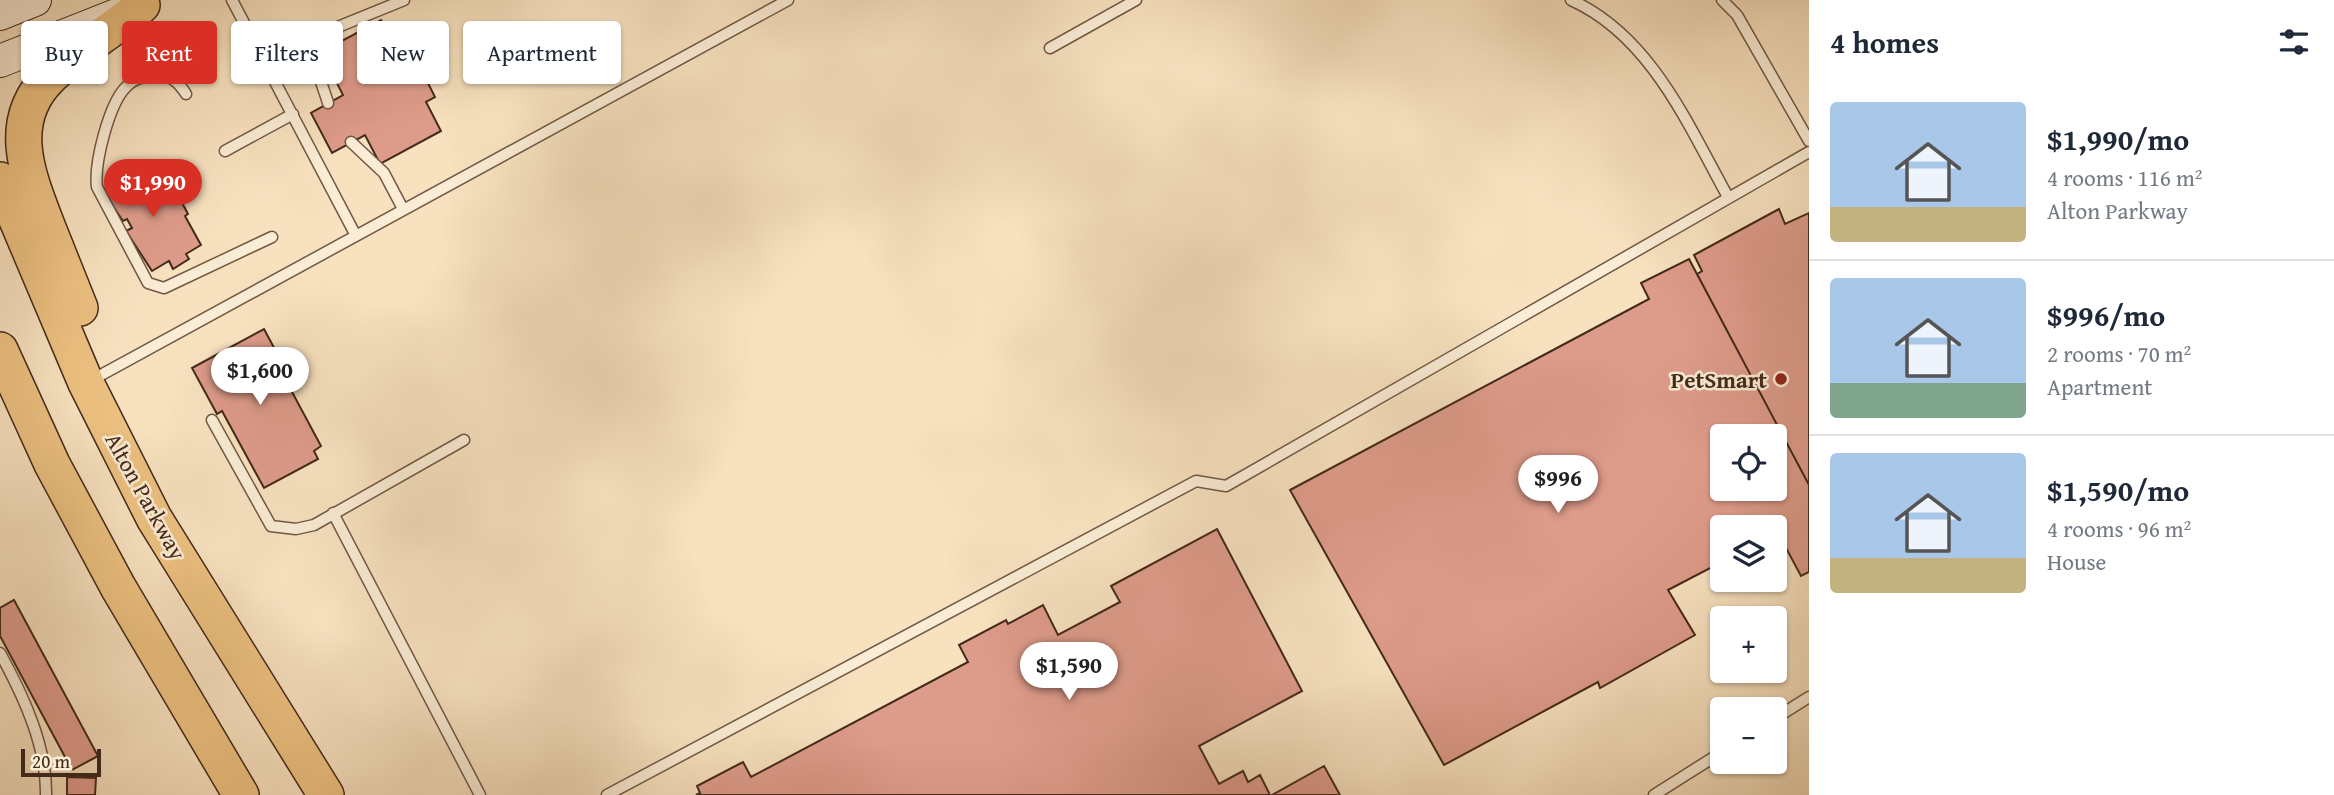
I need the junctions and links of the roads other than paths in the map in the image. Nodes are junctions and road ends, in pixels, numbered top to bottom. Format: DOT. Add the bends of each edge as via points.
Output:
graph roads {
  1 [pos="35,0"];
  2 [pos="232,0"];
  3 [pos="404,0"];
  4 [pos="788,0"];
  5 [pos="1136,0"];
  6 [pos="1571,0"];
  7 [pos="1722,0"];
  8 [pos="149,3"];
  9 [pos="0,14"];
  10 [pos="1050,48"];
  11 [pos="0,61"];
  12 [pos="187,94"];
  13 [pos="328,103"];
  14 [pos="293,114"];
  15 [pos="1809,141"];
  16 [pos="351,142"];
  17 [pos="225,151"];
  18 [pos="1809,152"];
  19 [pos="0,180"];
  20 [pos="1728,197"];
  21 [pos="403,209"];
  22 [pos="355,234"];
  23 [pos="272,237"];
  24 [pos="72,348"];
  25 [pos="0,350"];
  26 [pos="86,383"];
  27 [pos="212,420"];
  28 [pos="464,440"];
  29 [pos="333,513"];
  30 [pos="0,653"];
  31 [pos="1809,697"];
  32 [pos="1787,711"];
  33 [pos="1710,760"];
  34 [pos="46,795"];
  35 [pos="241,795"];
  36 [pos="326,795"];
  37 [pos="480,795"];
  38 [pos="607,795"];
  39 [pos="1654,795"];
  1 -- 9 [label="main road"];
  2 -- 14 [label="lane"];
  3 -- 13 [label="lane" via="323,33 314,56"];
  4 -- 21 [label="lane"];
  5 -- 10 [label="lane"];
  6 -- 20 [label="lane" via="1632,43 1671,94"];
  7 -- 15 [label="lane" via="1737,15"];
  8 -- 11 [label="main road"];
  8 -- 24 [label="main road" via="72,56 47,80 31,103 23,136 26,169 83,315"];
  12 -- 23 [label="lane" via="162,74 127,85 117,99 95,170 97,187 148,283 164,288"];
  14 -- 17 [label="lane"];
  14 -- 22 [label="lane"];
  16 -- 21 [label="lane" via="384,173"];
  18 -- 20 [label="lane"];
  19 -- 24 [label="main road, Alton Parkway"];
  20 -- 38 [label="lane" via="1226,486 1196,481"];
  21 -- 22 [label="lane"];
  22 -- 26 [label="lane"];
  24 -- 26 [label="main road, Alton Parkway"];
  25 -- 35 [label="main road" via="52,464 118,587"];
  26 -- 36 [label="main road, Alton Parkway" via="154,518"];
  27 -- 29 [label="lane" via="271,526 296,529"];
  28 -- 29 [label="lane"];
  29 -- 37 [label="lane"];
  30 -- 34 [label="lane" via="25,702 47,774"];
  31 -- 32 [label="lane"];
  33 -- 39 [label="lane"];
}
